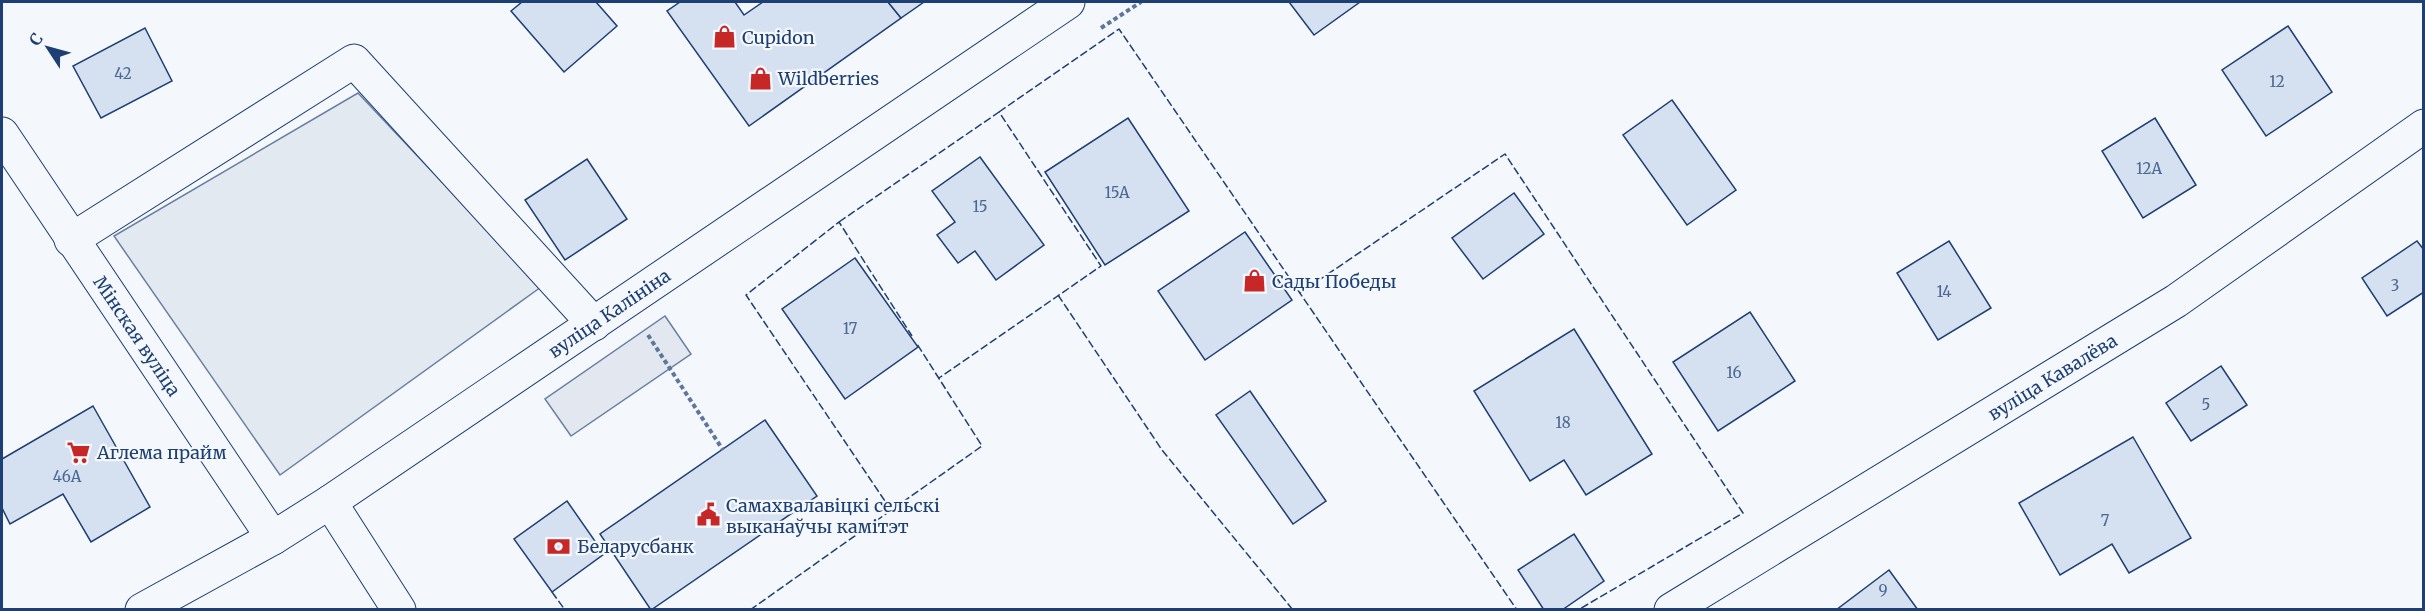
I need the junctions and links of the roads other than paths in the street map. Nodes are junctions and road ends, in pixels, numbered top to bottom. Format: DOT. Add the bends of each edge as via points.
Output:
graph roads {
  1 [pos="1068,2"];
  2 [pos="2424,126"];
  3 [pos="2,134"];
  4 [pos="71,240"];
  5 [pos="594,324"];
  6 [pos="330,502"];
  7 [pos="273,538"];
  8 [pos="142,609"];
  9 [pos="399,609"];
  10 [pos="1671,609"];
  1 -- 5 [label="street, вуліца Калініна"];
  2 -- 10 [label="street, вуліца Кавалёва" via="2176,301"];
  3 -- 4 [label="street, Мінская вуліца"];
  4 -- 5 [label="street" via="354,61"];
  4 -- 7 [label="street, Мінская вуліца"];
  5 -- 6 [label="street, вуліца Калініна"];
  6 -- 7 [label="street, вуліца Калініна"];
  6 -- 9 [label="street"];
  7 -- 8 [label="street, вуліца Калініна"];
}
